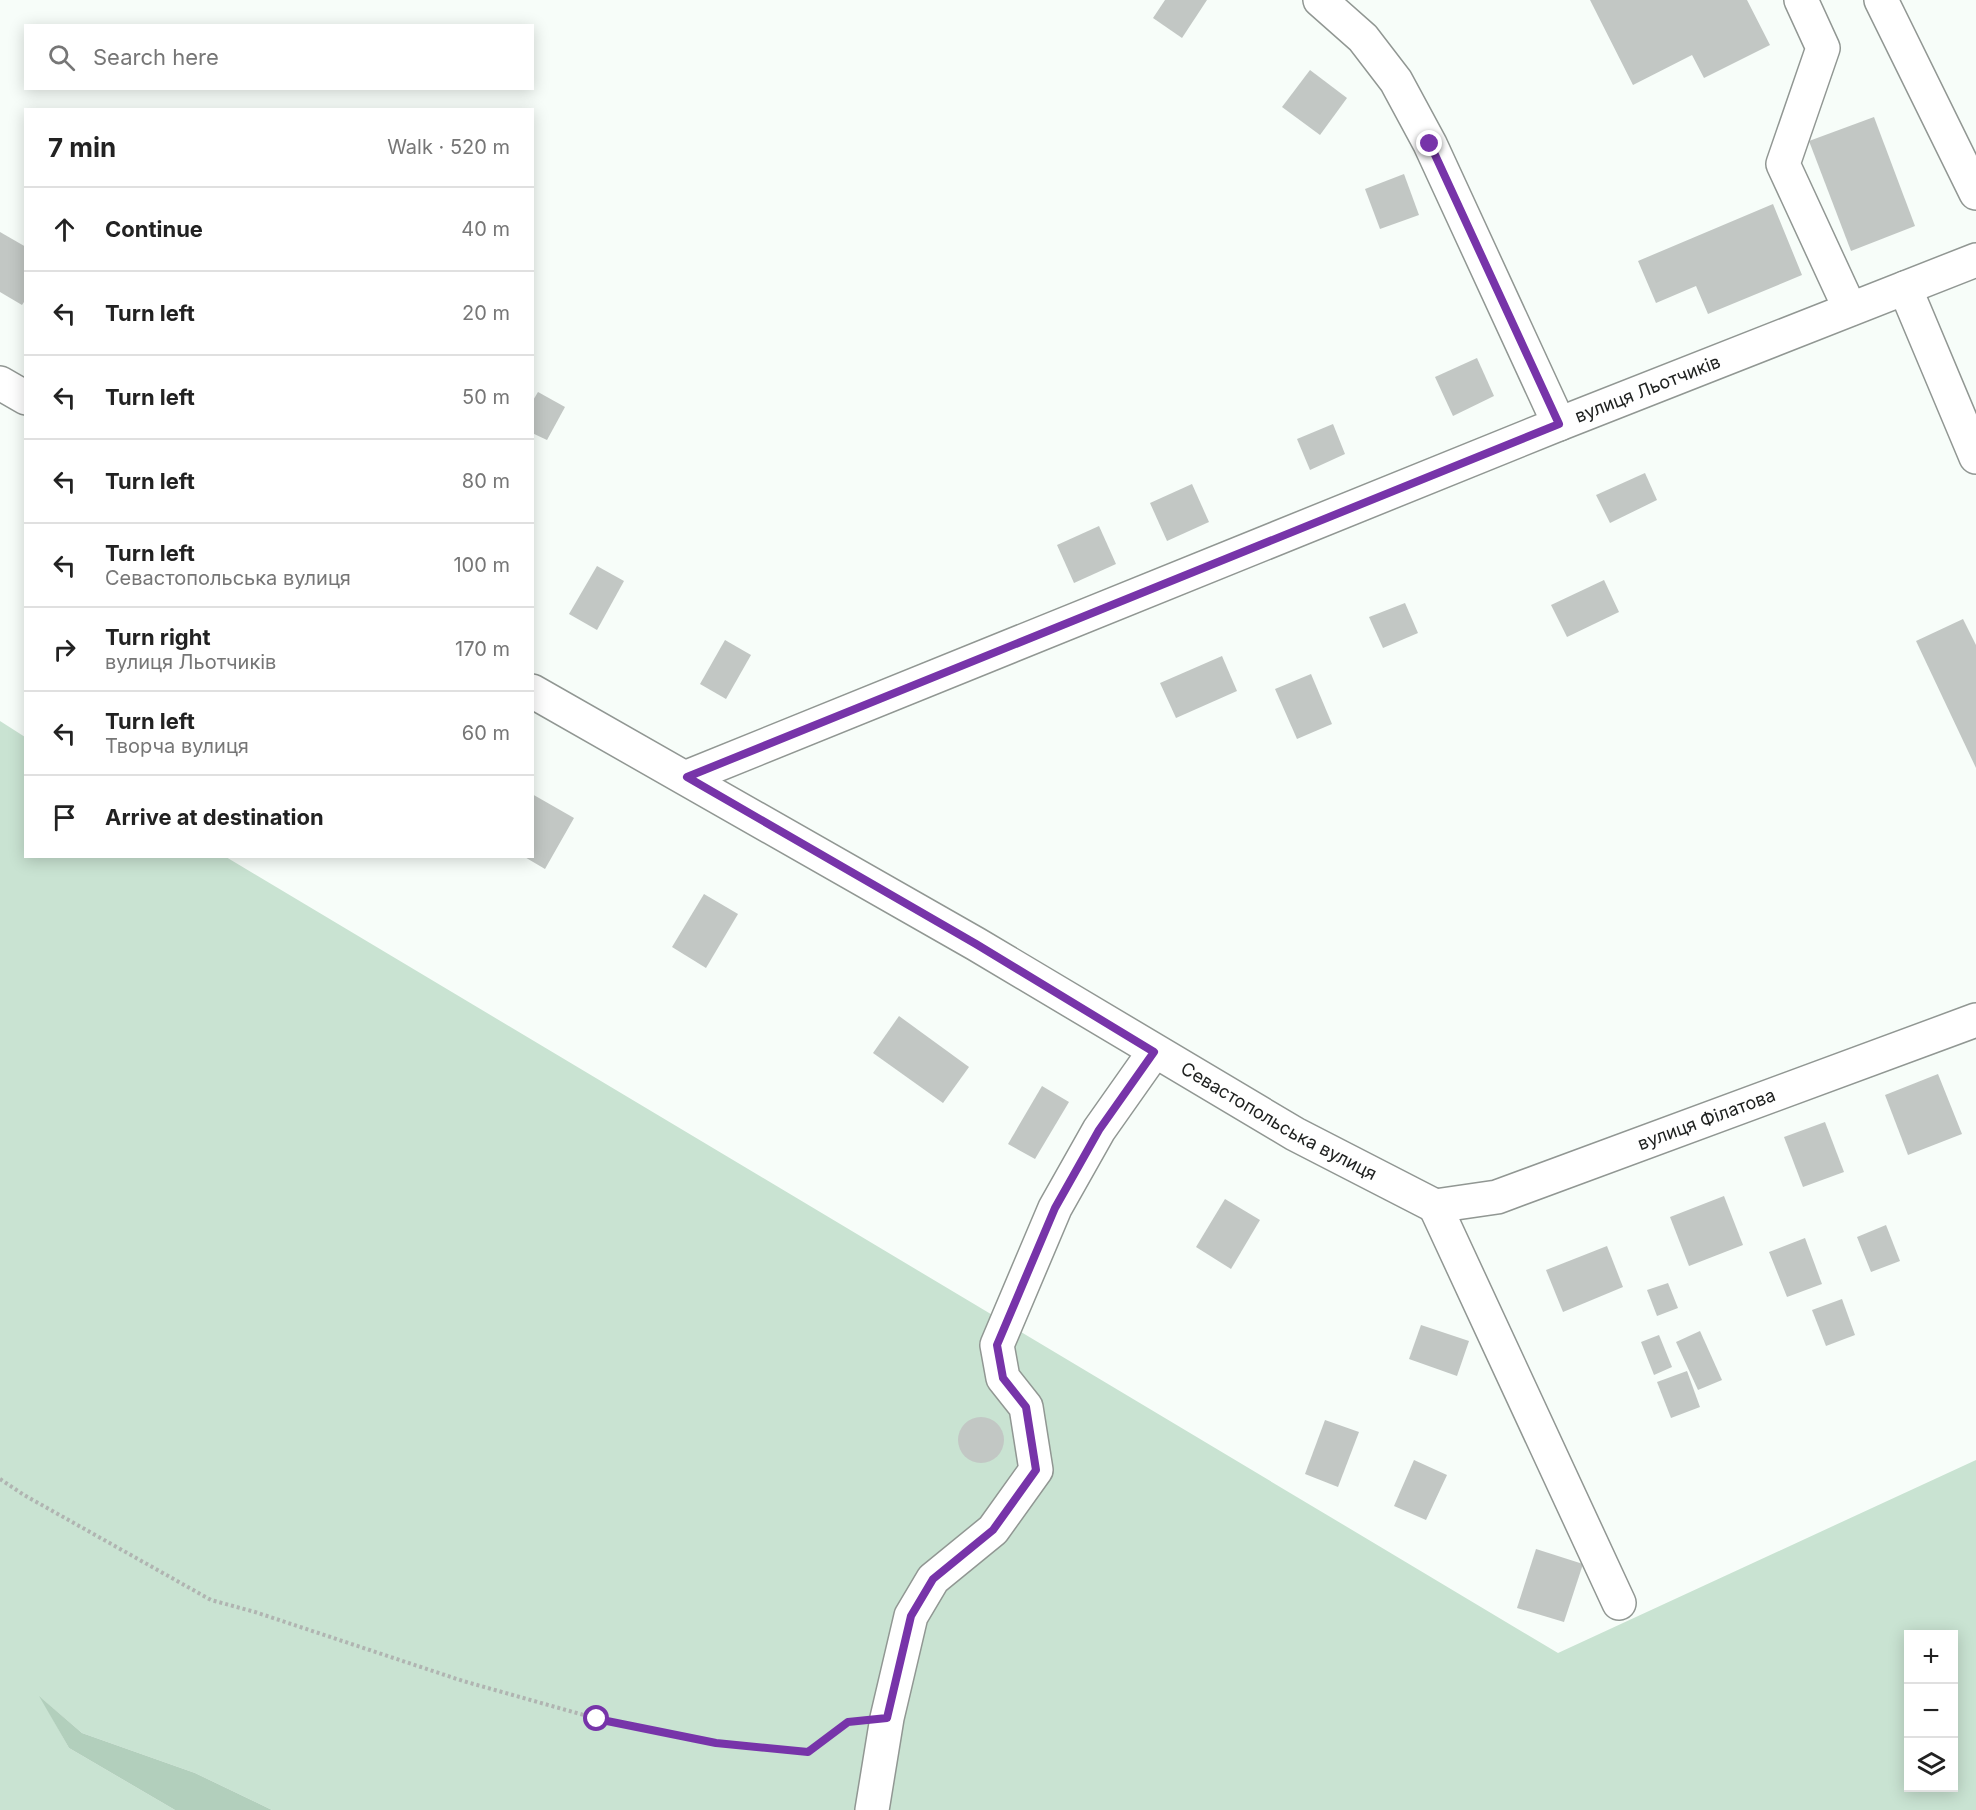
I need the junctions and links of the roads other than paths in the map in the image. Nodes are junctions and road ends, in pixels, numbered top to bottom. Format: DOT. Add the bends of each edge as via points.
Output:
graph roads {
  1 [pos="1320,0"];
  2 [pos="1801,0"];
  3 [pos="1881,0"];
  4 [pos="1976,193"];
  5 [pos="1976,260"];
  6 [pos="1905,288"];
  7 [pos="1850,309"];
  8 [pos="0,383"];
  9 [pos="24,397"];
  10 [pos="1559,424"];
  11 [pos="1976,457"];
  12 [pos="534,692"];
  13 [pos="687,777"];
  14 [pos="1976,1020"];
  15 [pos="1154,1052"];
  16 [pos="1435,1206"];
  17 [pos="1620,1603"];
  18 [pos="872,1810"];
  1 -- 10 [label="street" via="1363,38 1396,81 1430,144"];
  2 -- 7 [label="street" via="1823,48 1783,164"];
  3 -- 4 [label="street"];
  5 -- 6 [label="street, вулиця Льотчиків"];
  6 -- 7 [label="street, вулиця Льотчиків"];
  6 -- 11 [label="street"];
  7 -- 10 [label="street, вулиця Льотчиків"];
  8 -- 9 [label="street"];
  10 -- 13 [label="street, вулиця Льотчиків"];
  12 -- 13 [label="street, Севастопольська вулиця"];
  13 -- 15 [label="street, Севастопольська вулиця"];
  14 -- 16 [label="street, вулиця Філатова" via="1497,1197"];
  15 -- 16 [label="street, Севастопольська вулиця" via="1295,1134"];
  15 -- 18 [label="street" via="1099,1130 1055,1208 997,1345 1003,1378 1026,1407 1036,1470 993,1530 933,1579 911,1616 887,1718"];
  16 -- 17 [label="street"];
}
